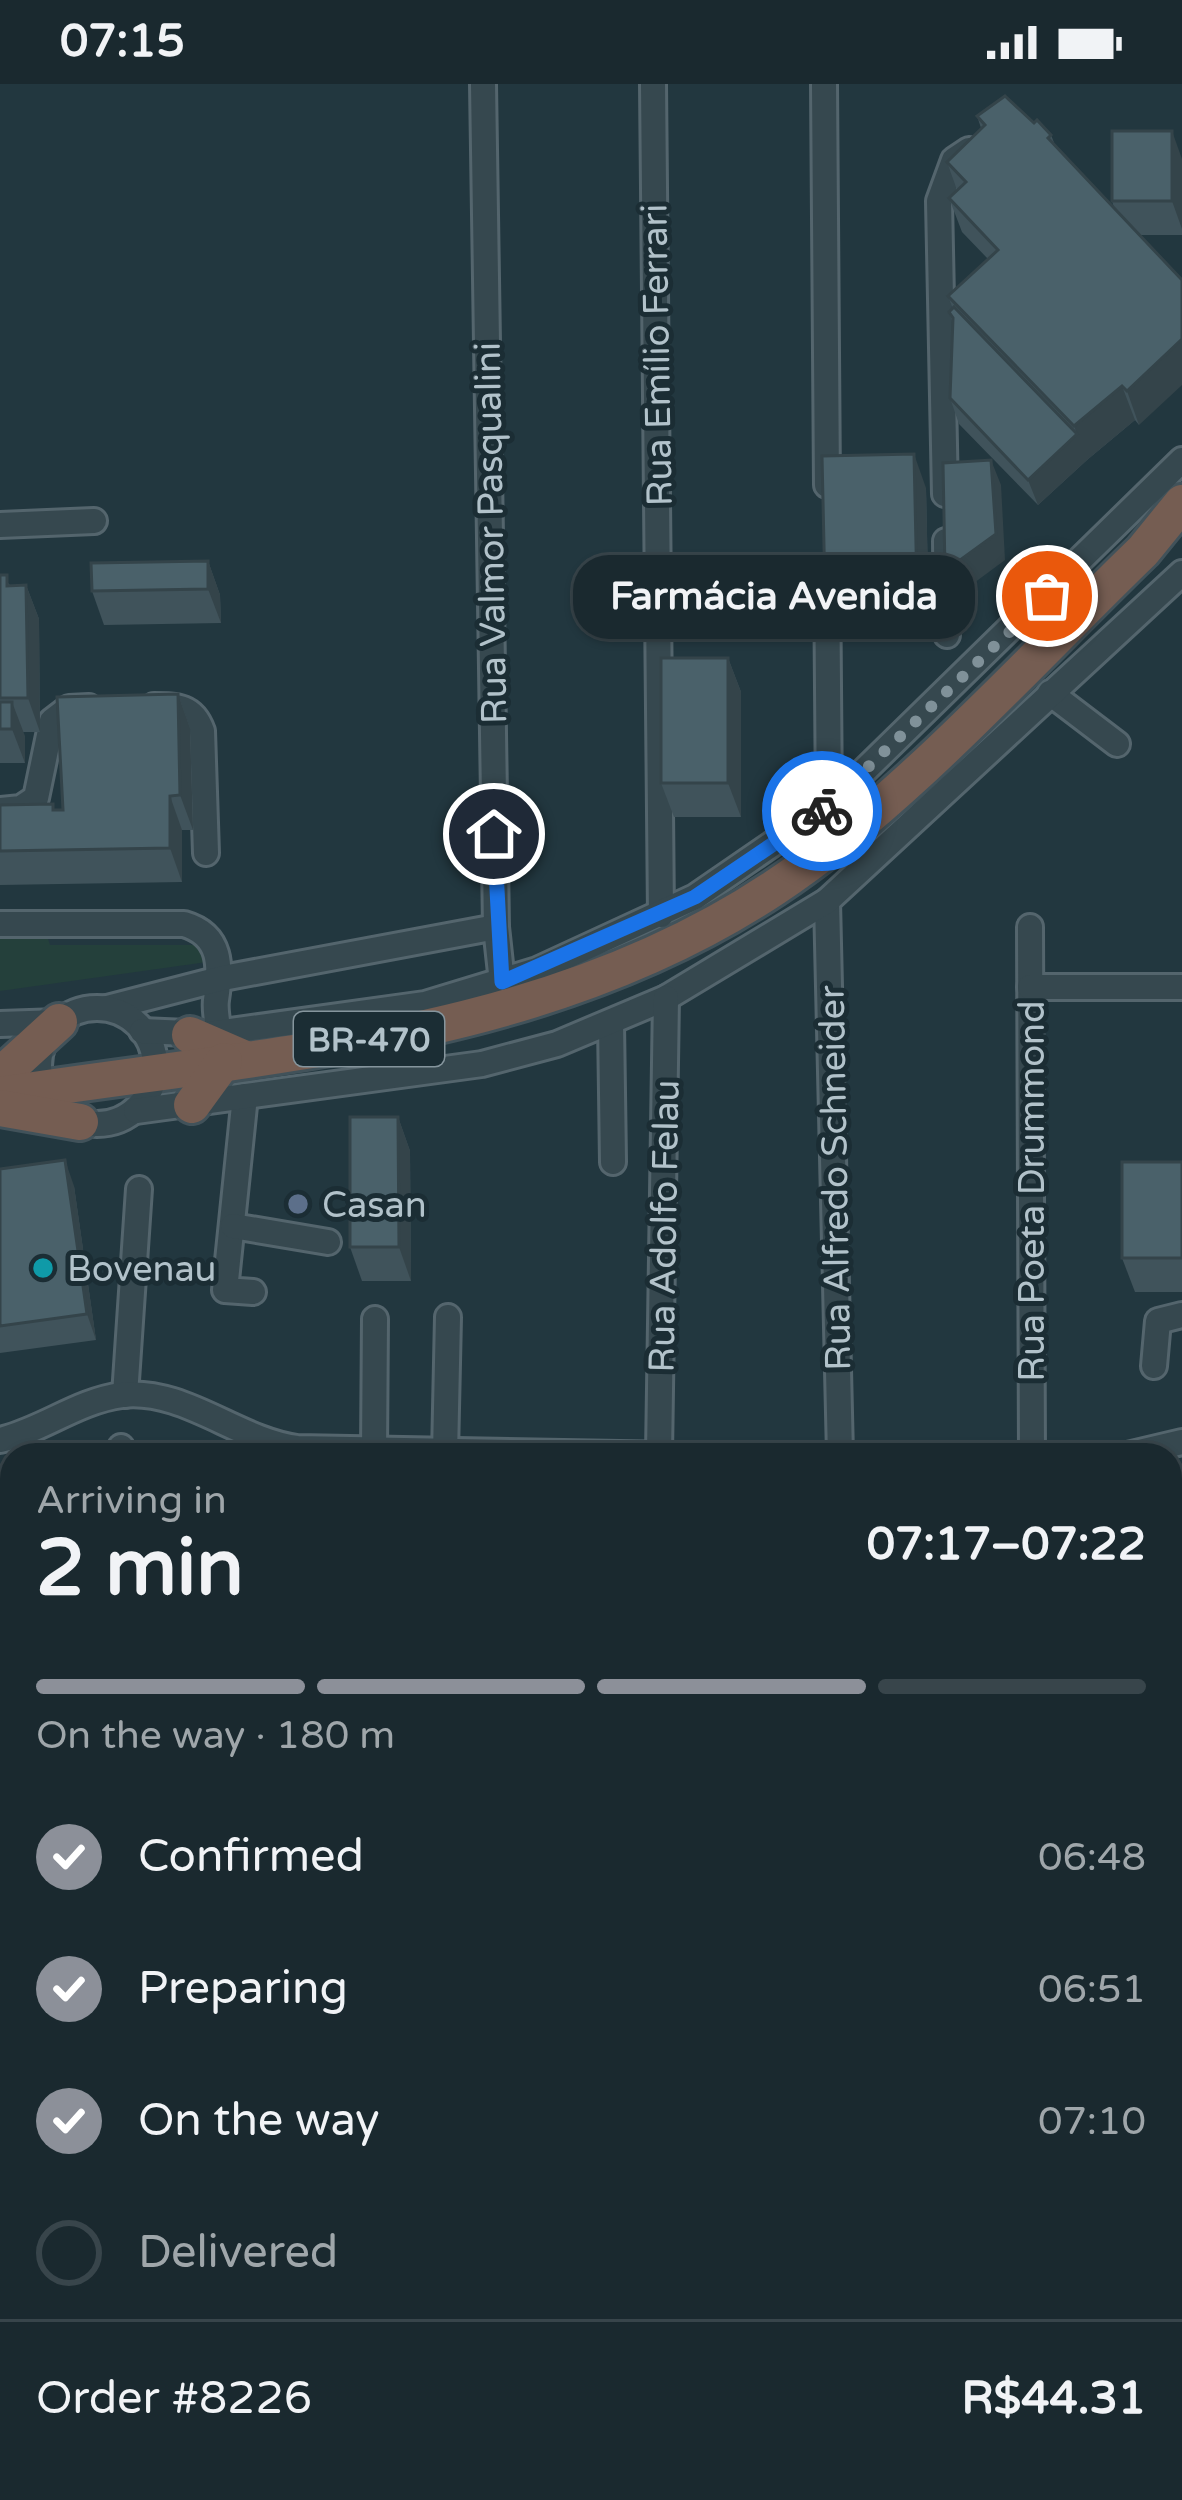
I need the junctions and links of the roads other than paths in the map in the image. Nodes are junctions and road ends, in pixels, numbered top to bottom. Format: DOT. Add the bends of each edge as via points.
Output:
graph roads {
  1 [pos="483,84"];
  2 [pos="653,84"];
  3 [pos="824,84"];
  4 [pos="990,134"];
  5 [pos="1182,460"];
  6 [pos="826,503"];
  7 [pos="1182,503"];
  8 [pos="94,521"];
  9 [pos="0,525"];
  10 [pos="1182,526"];
  11 [pos="827,549"];
  12 [pos="1143,551"];
  13 [pos="1182,573"];
  14 [pos="947,635"];
  15 [pos="1050,693"];
  16 [pos="1118,744"];
  17 [pos="829,805"];
  18 [pos="0,810"];
  19 [pos="206,853"];
  20 [pos="827,901"];
  21 [pos="661,914"];
  22 [pos="0,924"];
  23 [pos="1030,927"];
  24 [pos="496,928"];
  25 [pos="224,978"];
  26 [pos="502,982"];
  27 [pos="1030,987"];
  28 [pos="1182,987"];
  29 [pos="666,998"];
  30 [pos="107,1008"];
  31 [pos="59,1022"];
  32 [pos="611,1023"];
  33 [pos="0,1024"];
  34 [pos="142,1031"];
  35 [pos="220,1047"];
  36 [pos="157,1071"];
  37 [pos="0,1076"];
  38 [pos="44,1089"];
  39 [pos="0,1096"];
  40 [pos="245,1096"];
  41 [pos="192,1105"];
  42 [pos="0,1108"];
  43 [pos="136,1112"];
  44 [pos="80,1122"];
  45 [pos="613,1162"];
  46 [pos="139,1189"];
  47 [pos="233,1226"];
  48 [pos="328,1242"];
  49 [pos="253,1292"];
  50 [pos="1182,1315"];
  51 [pos="448,1317"];
  52 [pos="375,1319"];
  53 [pos="1154,1366"];
  54 [pos="124,1395"];
  55 [pos="0,1440"];
  56 [pos="275,1443"];
  57 [pos="374,1443"];
  58 [pos="446,1443"];
  59 [pos="659,1443"];
  60 [pos="840,1443"];
  61 [pos="1032,1443"];
  1 -- 24 [label="street, Rua Valmor Pasqualini"];
  2 -- 21 [label="street, Rua Emílio Ferrari"];
  3 -- 6 [label="street"];
  4 -- 14 [label="street" via="954,160 940,201"];
  5 -- 17 [label="street"];
  7 -- 12 [label="highway, BR-470"];
  8 -- 9 [label="street"];
  10 -- 12 [label="highway, BR-470"];
  11 -- 17 [label="street"];
  12 -- 35 [label="highway, BR-470" via="854,826 734,914 540,1002 448,1025"];
  13 -- 15 [label="street"];
  15 -- 16 [label="street"];
  15 -- 20 [label="street"];
  17 -- 21 [label="street" via="730,877"];
  18 -- 19 [label="street" via="36,798 52,721 69,707 179,706 202,730"];
  20 -- 29 [label="street"];
  20 -- 60 [label="street, Rua Alfredo Schneider"];
  21 -- 26 [label="street"];
  22 -- 25 [label="street" via="184,924 211,938"];
  23 -- 27 [label="street, Rua Poeta Drummond"];
  24 -- 25 [label="street"];
  24 -- 26 [label="street, Rua Valmor Pasqualini"];
  25 -- 30 [label="street"];
  25 -- 35 [label="street" via="215,1002"];
  26 -- 35 [label="street"];
  27 -- 28 [label="street"];
  27 -- 61 [label="street, Rua Poeta Drummond"];
  29 -- 32 [label="street"];
  29 -- 59 [label="street, Rua Adolfo Felau"];
  30 -- 31 [label="street" via="82,1009"];
  30 -- 34 [label="street"];
  31 -- 33 [label="street"];
  31 -- 37 [label="highway"];
  31 -- 38 [label="street" via="44,1041"];
  32 -- 40 [label="street" via="482,1064"];
  32 -- 45 [label="street"];
  34 -- 35 [label="street"];
  34 -- 36 [label="street"];
  35 -- 36 [label="highway, BR-470"];
  35 -- 41 [label="highway"];
  36 -- 38 [label="highway, BR-470"];
  36 -- 43 [label="street"];
  38 -- 39 [label="highway, BR-470"];
  38 -- 44 [label="street"];
  40 -- 41 [label="street"];
  40 -- 47 [label="street"];
  41 -- 43 [label="street"];
  42 -- 44 [label="highway"];
  43 -- 44 [label="street" via="110,1124"];
  46 -- 54 [label="street"];
  47 -- 48 [label="street"];
  47 -- 49 [label="street" via="225,1290"];
  50 -- 53 [label="street" via="1158,1321"];
  51 -- 58 [label="street"];
  52 -- 57 [label="street"];
  54 -- 55 [label="street"];
  54 -- 56 [label="street" via="168,1400"];
}
